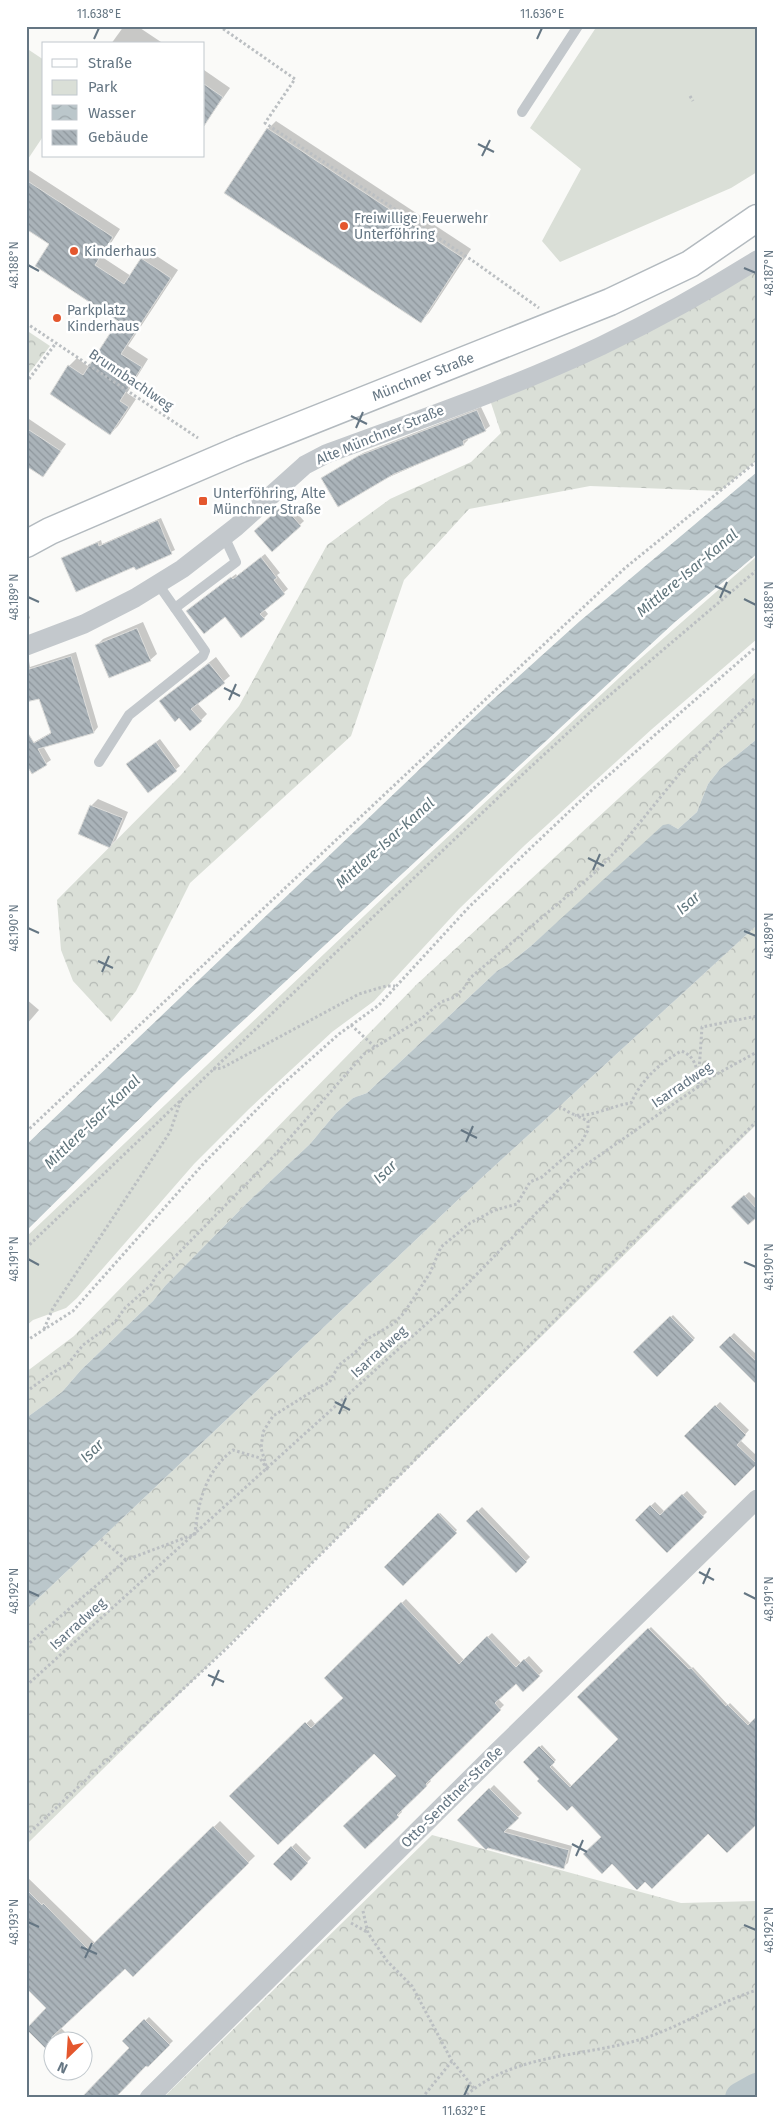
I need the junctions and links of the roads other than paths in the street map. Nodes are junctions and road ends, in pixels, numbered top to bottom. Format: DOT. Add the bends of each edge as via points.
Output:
graph roads {
  1 [pos="578,26"];
  2 [pos="522,112"];
  3 [pos="757,218"];
  4 [pos="757,260"];
  5 [pos="224,536"];
  6 [pos="26,544"];
  7 [pos="158,584"];
  8 [pos="175,608"];
  9 [pos="26,646"];
  10 [pos="99,762"];
  11 [pos="757,1499"];
  12 [pos="149,2098"];
  1 -- 2 [label="lane"];
  3 -- 6 [label="main road, Münchner Straße" via="690,264 610,302 241,449"];
  4 -- 5 [label="street, Alte Münchner Straße" via="694,299 600,346 305,465"];
  5 -- 7 [label="street, Alte Münchner Straße"];
  5 -- 8 [label="lane" via="236,562"];
  7 -- 8 [label="lane"];
  7 -- 9 [label="street, Alte Münchner Straße" via="84,624"];
  8 -- 10 [label="lane" via="205,651 203,656 129,715"];
  11 -- 12 [label="street, Otto-Sendtner-Straße"];
}
